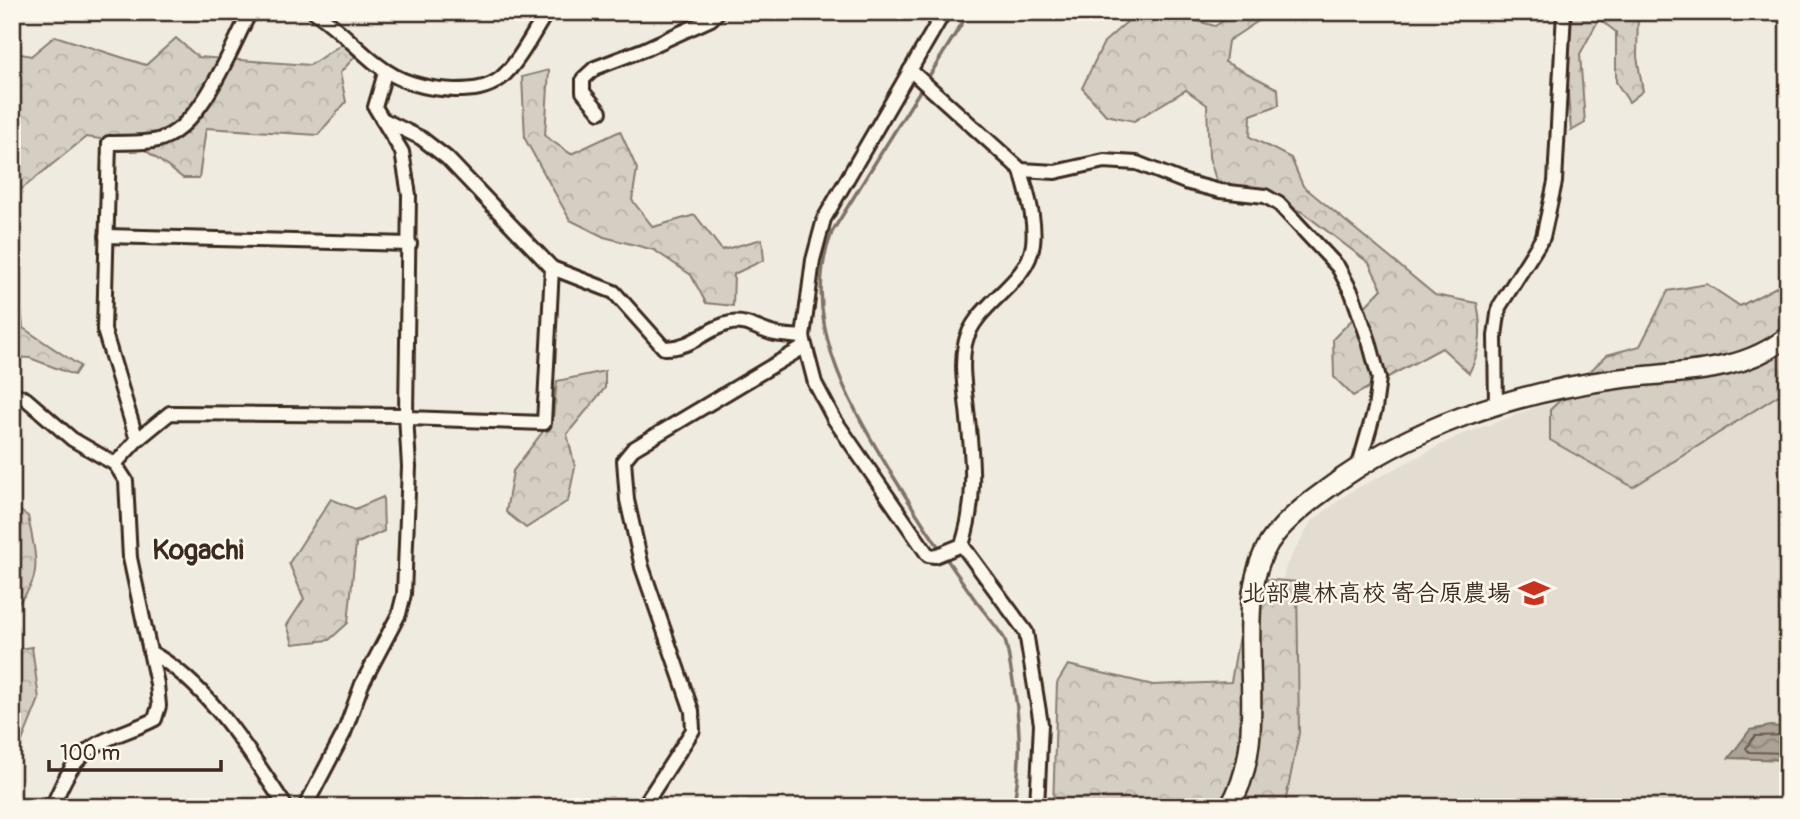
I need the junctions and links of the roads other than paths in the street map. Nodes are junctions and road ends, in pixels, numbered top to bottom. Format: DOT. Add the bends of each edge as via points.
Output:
graph roads {
  1 [pos="255,12"];
  2 [pos="314,12"];
  3 [pos="547,12"];
  4 [pos="718,12"];
  5 [pos="944,12"];
  6 [pos="1564,12"];
  7 [pos="910,71"];
  8 [pos="385,73"];
  9 [pos="600,112"];
  10 [pos="379,117"];
  11 [pos="1021,170"];
  12 [pos="106,236"];
  13 [pos="410,244"];
  14 [pos="552,268"];
  15 [pos="1788,336"];
  16 [pos="803,342"];
  17 [pos="12,393"];
  18 [pos="1496,405"];
  19 [pos="407,416"];
  20 [pos="137,440"];
  21 [pos="115,464"];
  22 [pos="1359,465"];
  23 [pos="962,545"];
  24 [pos="150,652"];
  25 [pos="52,807"];
  26 [pos="286,807"];
  27 [pos="305,807"];
  28 [pos="643,807"];
  29 [pos="1037,807"];
  30 [pos="1229,807"];
  1 -- 12 [label="street" via="248,16 186,124 155,141 109,143"];
  2 -- 8 [label="street"];
  3 -- 8 [label="street" via="501,78 487,87 420,88"];
  4 -- 9 [label="street" via="646,50 595,68 583,79 583,92"];
  5 -- 7 [label="street"];
  6 -- 18 [label="street" via="1555,182 1543,237 1499,307"];
  7 -- 11 [label="street"];
  7 -- 16 [label="street" via="824,219"];
  8 -- 10 [label="street" via="376,95"];
  10 -- 13 [label="street" via="397,141 406,167"];
  10 -- 14 [label="street" via="421,138 447,158"];
  11 -- 22 [label="street" via="1055,172 1104,162 1137,163 1185,181 1265,196 1279,204 1338,267 1369,341 1379,378 1376,409"];
  11 -- 23 [label="street" via="1033,219 1033,247 1018,274 969,328 964,348 963,384 974,489"];
  12 -- 13 [label="street"];
  12 -- 20 [label="street" via="104,330"];
  13 -- 19 [label="street"];
  14 -- 16 [label="street" via="614,292 664,348 695,342 730,323"];
  14 -- 19 [label="street" via="544,423"];
  15 -- 18 [label="street" via="1737,362 1692,373 1608,380"];
  16 -- 23 [label="street" via="814,383 834,419 928,555"];
  16 -- 28 [label="street" via="632,449 624,460 626,500 642,568 692,711 693,730"];
  17 -- 21 [label="street" via="26,399 72,439"];
  18 -- 22 [label="street" via="1401,442"];
  19 -- 20 [label="street" via="170,413"];
  19 -- 27 [label="street" via="404,594 399,614"];
  20 -- 21 [label="street"];
  21 -- 24 [label="street" via="126,481 130,558"];
  22 -- 30 [label="street" via="1307,503 1269,543 1261,559 1255,582 1247,759"];
  23 -- 29 [label="street" via="1026,632 1041,724"];
  24 -- 25 [label="street" via="158,684 155,719 81,756"];
  24 -- 26 [label="street" via="168,662 243,741"];
}
